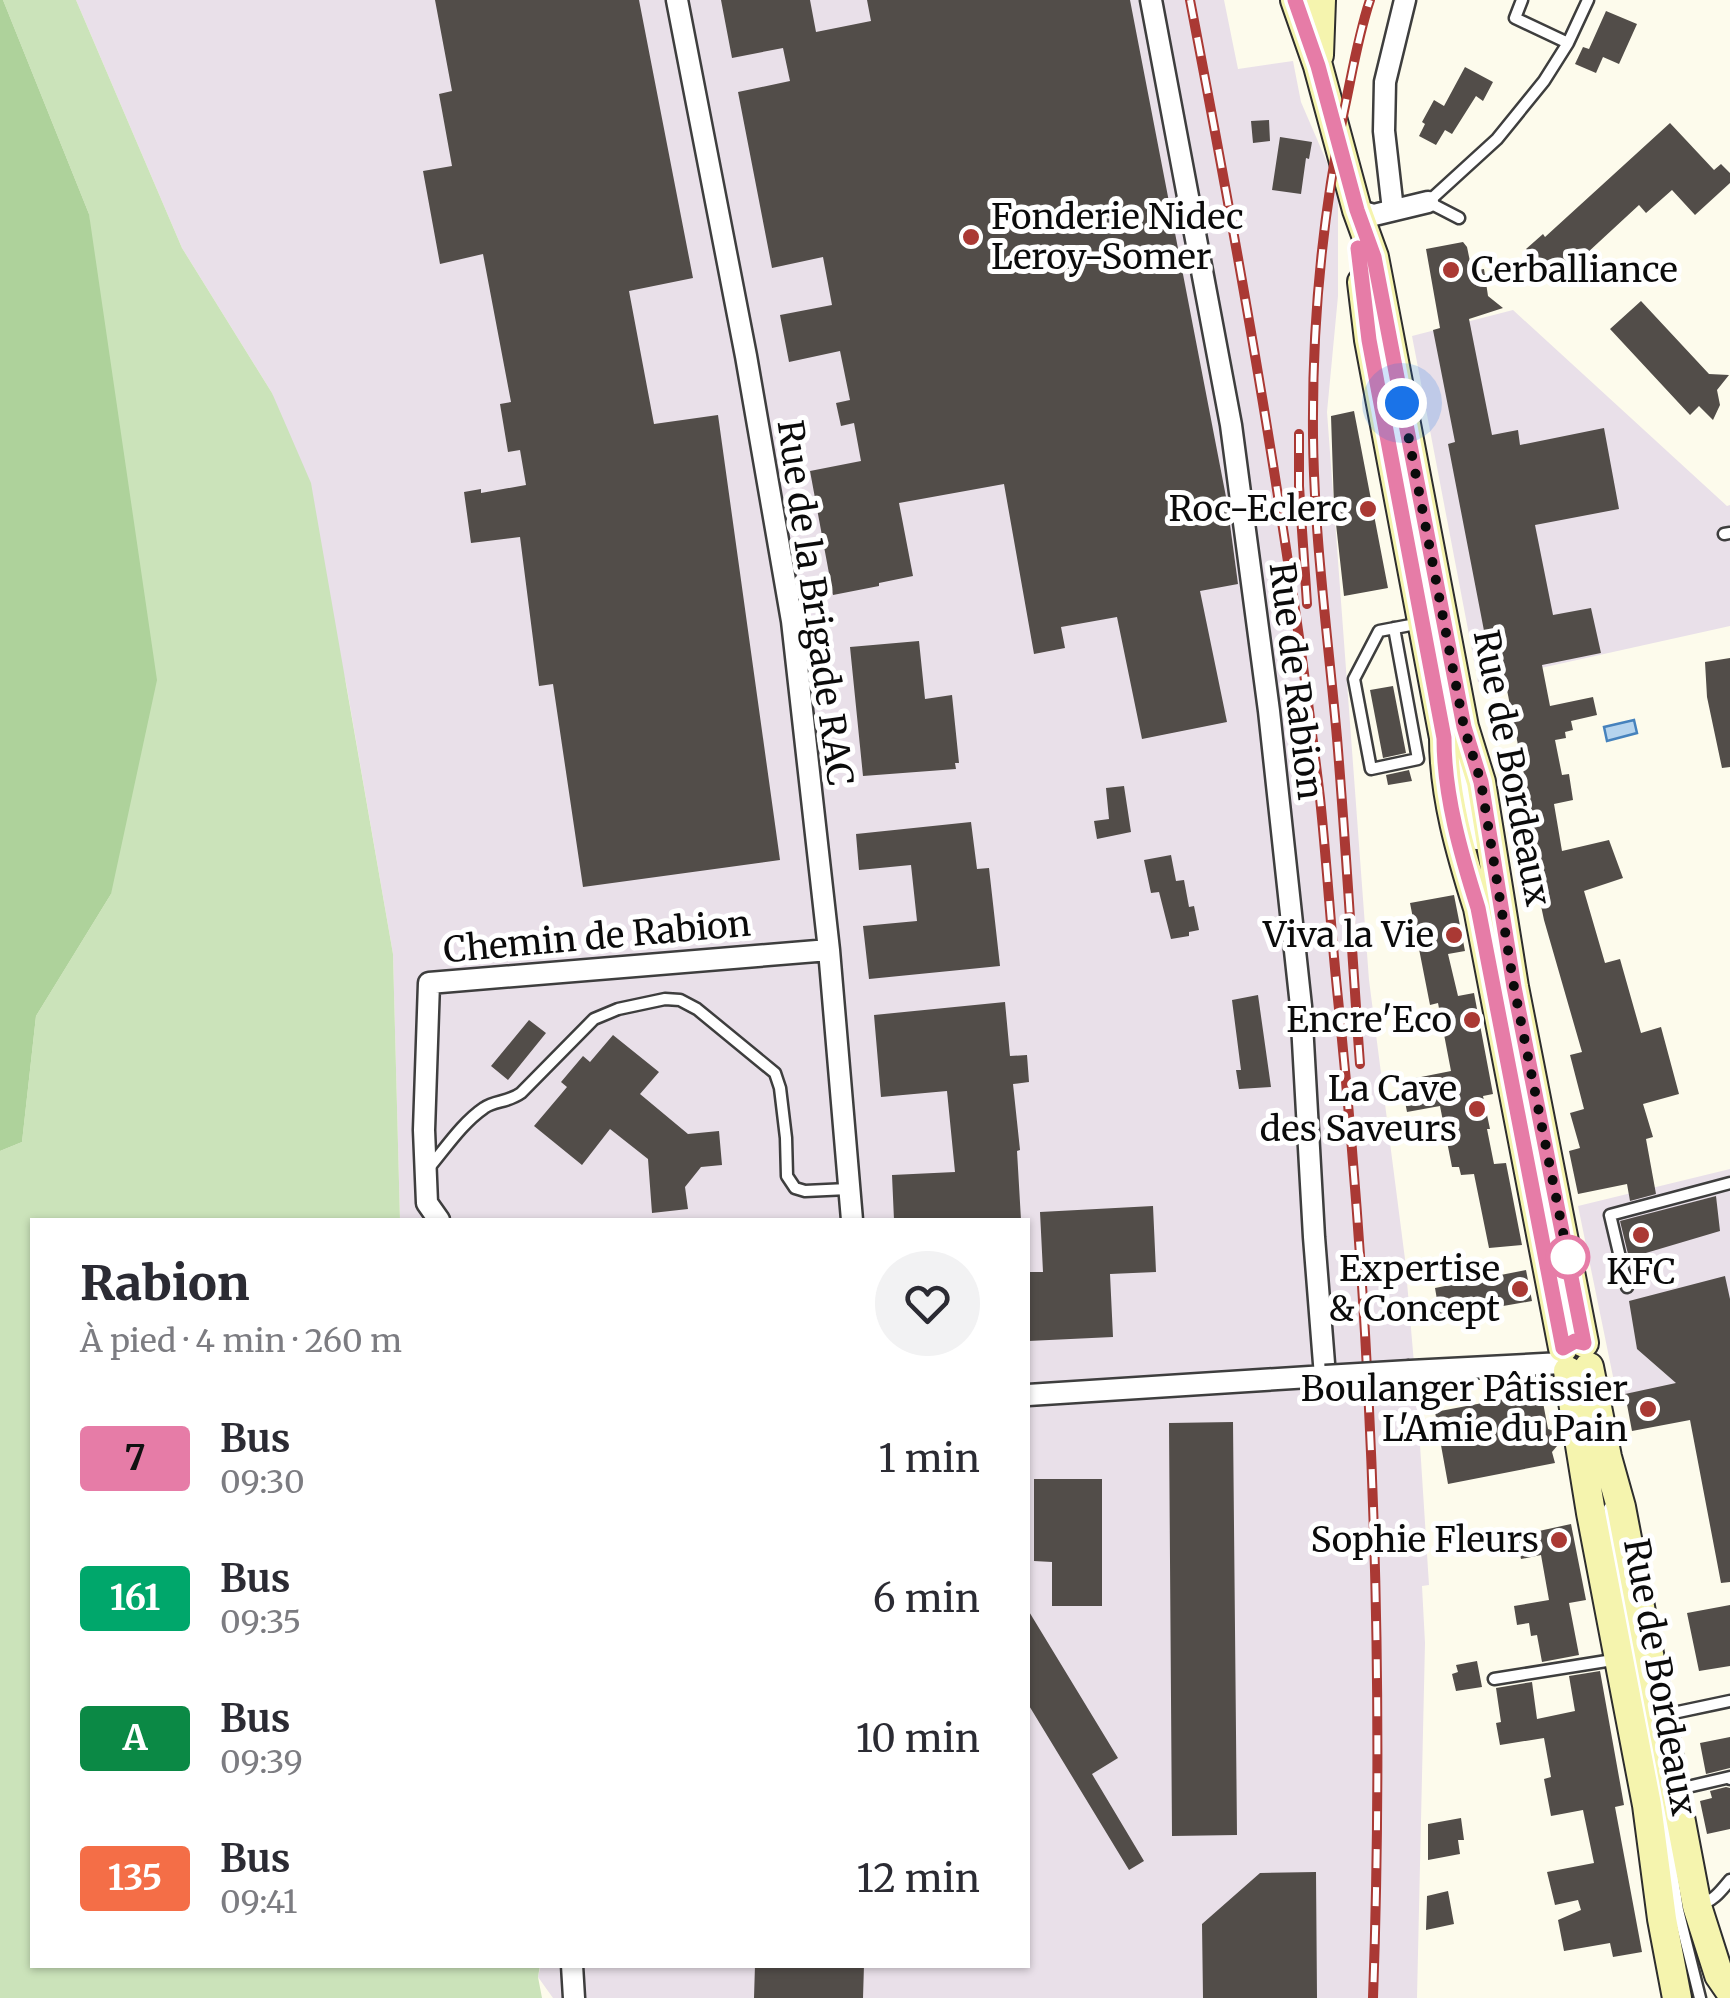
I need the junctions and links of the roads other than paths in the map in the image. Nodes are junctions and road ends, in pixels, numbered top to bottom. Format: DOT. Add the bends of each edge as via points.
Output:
graph roads {
  1 [pos="677,0"];
  2 [pos="1151,0"];
  3 [pos="1295,0"];
  4 [pos="1310,0"];
  5 [pos="1321,0"];
  6 [pos="1406,0"];
  7 [pos="1522,0"];
  8 [pos="1588,0"];
  9 [pos="1568,43"];
  10 [pos="1318,66"];
  11 [pos="1428,202"];
  12 [pos="1357,210"];
  13 [pos="1393,210"];
  14 [pos="1459,218"];
  15 [pos="1358,257"];
  16 [pos="1423,623"];
  17 [pos="1394,628"];
  18 [pos="1431,759"];
  19 [pos="1483,875"];
  20 [pos="830,950"];
  21 [pos="426,1172"];
  22 [pos="1730,1183"];
  23 [pos="848,1189"];
  24 [pos="438,1218"];
  25 [pos="852,1218"];
  26 [pos="1627,1287"];
  27 [pos="1573,1358"];
  28 [pos="1325,1376"];
  29 [pos="1030,1395"];
  30 [pos="1595,1463"];
  31 [pos="1610,1524"];
  32 [pos="1620,1658"];
  33 [pos="1494,1679"];
  34 [pos="1730,1702"];
  35 [pos="1660,1708"];
  36 [pos="1730,1778"];
  37 [pos="1674,1790"];
  38 [pos="1730,1880"];
  39 [pos="1697,1906"];
  40 [pos="572,1968"];
  41 [pos="1730,1991"];
  42 [pos="574,1998"];
  43 [pos="1677,1998"];
  44 [pos="1700,1998"];
  1 -- 20 [label="street, Rue de la Brigade RAC" via="792,621"];
  2 -- 28 [label="street, Rue de Rabion" via="1231,424 1268,711 1301,1006"];
  3 -- 10 [label="main road, Rue de Bordeaux"];
  4 -- 10 [label="lane"];
  5 -- 10 [label="main road, Rue de Bordeaux"];
  6 -- 13 [label="street" via="1385,82"];
  7 -- 9 [label="lane" via="1515,18"];
  8 -- 9 [label="lane"];
  9 -- 11 [label="lane" via="1497,138"];
  10 -- 12 [label="main road, Rue de Bordeaux"];
  11 -- 13 [label="street"];
  11 -- 14 [label="lane"];
  12 -- 13 [label="street"];
  12 -- 15 [label="main road, Rue de Bordeaux"];
  12 -- 19 [label="main road, Rue de Bordeaux" via="1374,257 1464,727 1481,782"];
  15 -- 16 [label="main road, Rue de Bordeaux"];
  15 -- 19 [label="lane"];
  16 -- 17 [label="lane"];
  16 -- 18 [label="main road, Rue de Bordeaux" via="1444,738"];
  17 -- 18 [label="lane"];
  17 -- 18 [label="lane" via="1379,631 1354,679 1371,769"];
  18 -- 19 [label="main road, Rue de Bordeaux" via="1457,832"];
  19 -- 27 [label="main road, Rue de Bordeaux" via="1514,987"];
  19 -- 27 [label="main road, Rue de Bordeaux" via="1478,908"];
  20 -- 21 [label="street, Chemin de Rabion" via="430,983"];
  20 -- 23 [label="street, Rue de la Brigade RAC"];
  21 -- 23 [label="lane" via="487,1105 521,1093 594,1019 680,1000 775,1073 787,1176 795,1188"];
  21 -- 24 [label="street, Chemin de Rabion" via="427,1203"];
  22 -- 26 [label="lane" via="1610,1215"];
  23 -- 25 [label="street, Rue de la Brigade RAC"];
  27 -- 28 [label="street, bridge"];
  27 -- 30 [label="main road, Rue de Bordeaux"];
  28 -- 29 [label="street"];
  30 -- 31 [label="lane"];
  30 -- 31 [label="lane"];
  30 -- 32 [label="main road, Rue de Bordeaux"];
  30 -- 35 [label="main road, Rue de Bordeaux" via="1621,1507"];
  31 -- 44 [label="lane" via="1678,1910"];
  32 -- 33 [label="lane"];
  32 -- 43 [label="main road, Rue de Bordeaux"];
  34 -- 35 [label="lane" via="1678,1712"];
  35 -- 37 [label="main road, Rue de Bordeaux"];
  36 -- 37 [label="lane"];
  37 -- 39 [label="main road, Rue de Bordeaux"];
  38 -- 39 [label="lane"];
  39 -- 41 [label="main road, Rue de Bordeaux"];
  40 -- 42 [label="street"];
}
